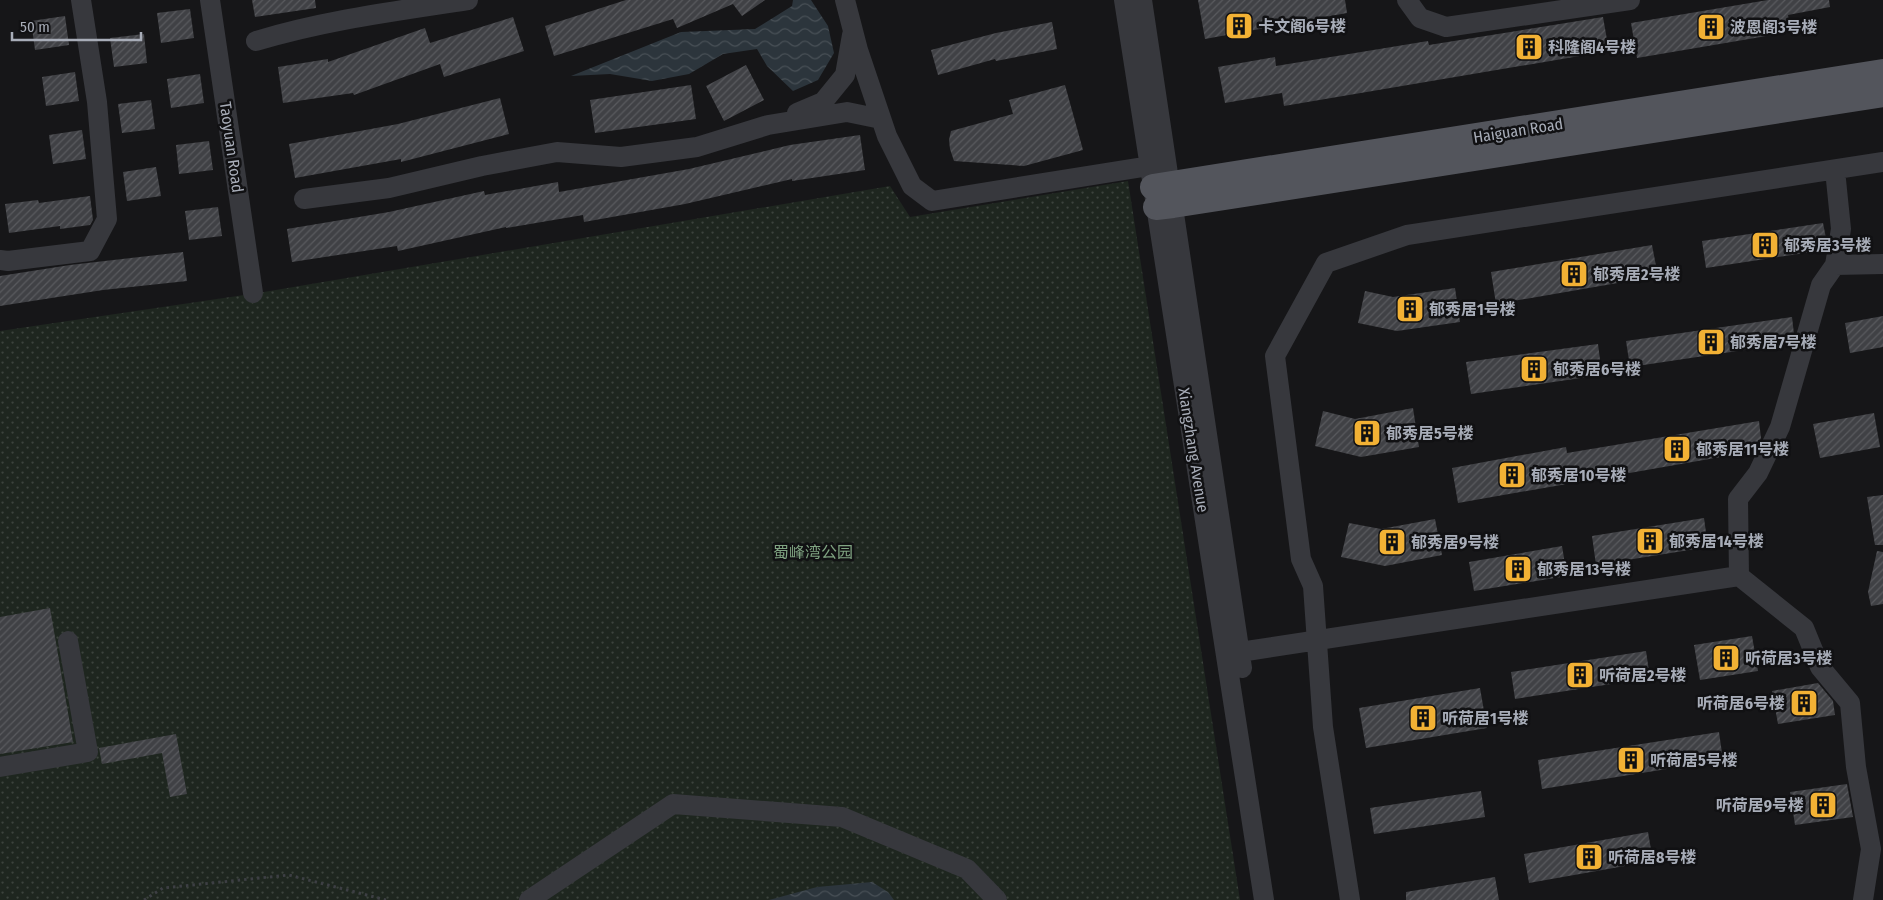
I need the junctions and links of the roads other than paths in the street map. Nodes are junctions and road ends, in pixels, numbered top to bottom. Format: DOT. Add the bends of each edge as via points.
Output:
graph roads {
  1 [pos="82,0"];
  2 [pos="210,0"];
  3 [pos="468,0"];
  4 [pos="845,0"];
  5 [pos="1124,0"];
  6 [pos="1142,0"];
  7 [pos="1407,0"];
  8 [pos="1630,0"];
  9 [pos="852,28"];
  10 [pos="256,41"];
  11 [pos="1883,72"];
  12 [pos="1883,94"];
  13 [pos="881,118"];
  14 [pos="768,125"];
  15 [pos="1883,162"];
  16 [pos="1835,170"];
  17 [pos="1161,185"];
  18 [pos="304,198"];
  19 [pos="0,260"];
  20 [pos="1883,264"];
  21 [pos="1835,265"];
  22 [pos="253,293"];
  23 [pos="1739,576"];
  24 [pos="1316,640"];
  25 [pos="68,641"];
  26 [pos="1240,652"];
  27 [pos="0,767"];
  28 [pos="529,900"];
  29 [pos="997,900"];
  30 [pos="1264,900"];
  31 [pos="1277,900"];
  32 [pos="1350,900"];
  33 [pos="1863,900"];
  1 -- 19 [label="street" via="97,102 107,219 90,251"];
  2 -- 22 [label="street, Taoyuan Road"];
  3 -- 10 [label="street" via="373,15"];
  4 -- 9 [label="street"];
  5 -- 17 [label="street, Xiangzhang Avenue"];
  6 -- 17 [label="street, Xiangzhang Avenue"];
  7 -- 8 [label="street" via="1420,18 1446,27"];
  9 -- 13 [label="street"];
  9 -- 14 [label="street" via="845,76 823,102"];
  11 -- 17 [label="main road, Haiguan Road"];
  12 -- 17 [label="main road, Haiguan Road"];
  13 -- 14 [label="street" via="847,112"];
  13 -- 17 [label="street" via="912,186 932,201"];
  14 -- 18 [label="street" via="697,147 621,157 557,152 389,188"];
  15 -- 16 [label="street"];
  16 -- 21 [label="street" via="1841,229"];
  16 -- 24 [label="street" via="1407,235 1326,263 1275,356 1301,559 1312,586"];
  17 -- 26 [label="street, Xiangzhang Avenue"];
  17 -- 30 [label="street, Xiangzhang Avenue"];
  20 -- 21 [label="street"];
  21 -- 23 [label="street" via="1821,285 1780,427 1758,473 1738,499"];
  23 -- 24 [label="street"];
  23 -- 33 [label="street" via="1804,628 1820,667 1850,702 1856,767 1871,849"];
  24 -- 26 [label="street"];
  24 -- 32 [label="street" via="1323,727"];
  25 -- 27 [label="street" via="88,752"];
  26 -- 31 [label="street, Xiangzhang Avenue"];
  28 -- 29 [label="street" via="673,804 842,817 967,869"];
}
